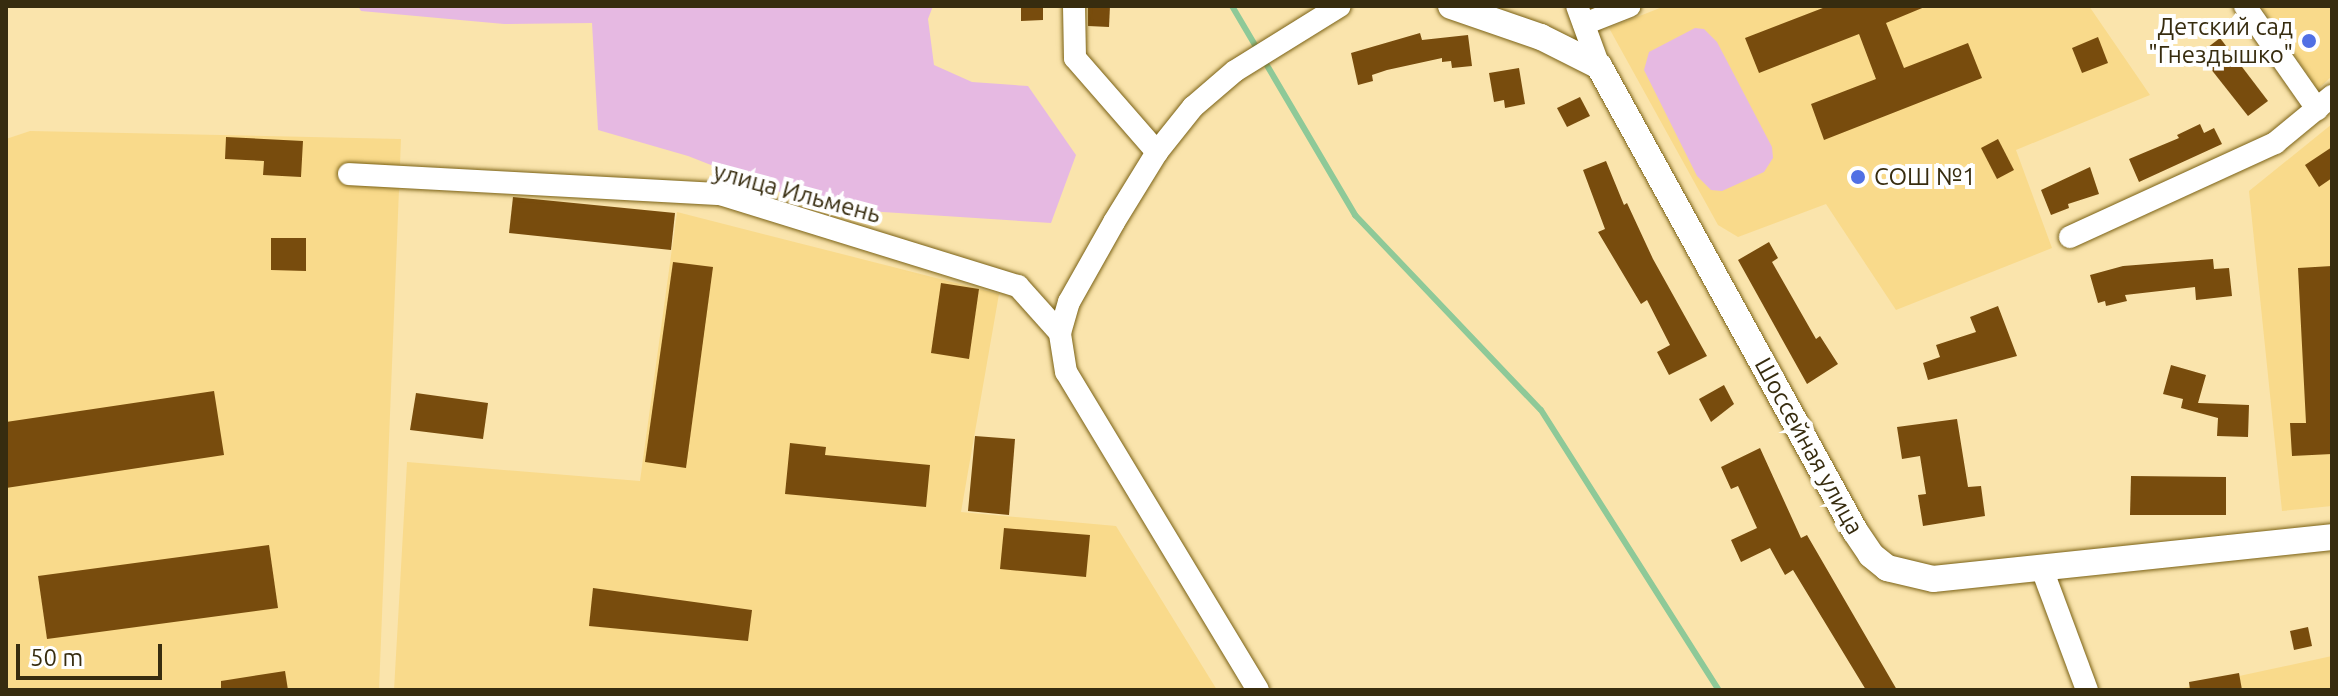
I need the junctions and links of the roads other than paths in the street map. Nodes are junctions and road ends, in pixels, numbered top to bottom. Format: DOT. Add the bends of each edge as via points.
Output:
graph roads {
  1 [pos="1074,6"];
  2 [pos="1340,6"];
  3 [pos="1451,6"];
  4 [pos="1630,6"];
  5 [pos="2245,6"];
  6 [pos="1581,15"];
  7 [pos="1599,66"];
  8 [pos="2324,102"];
  9 [pos="1157,152"];
  10 [pos="349,174"];
  11 [pos="2070,237"];
  12 [pos="1060,333"];
  13 [pos="2332,537"];
  14 [pos="2042,569"];
  15 [pos="1258,690"];
  16 [pos="2087,690"];
  1 -- 9 [label="street" via="1075,58"];
  2 -- 9 [label="street" via="1235,71 1193,107"];
  3 -- 7 [label="street" via="1541,37"];
  4 -- 6 [label="street"];
  5 -- 8 [label="street"];
  6 -- 7 [label="street"];
  7 -- 14 [label="street, Шоссейная улица" via="1871,555 1903,574 1933,579"];
  8 -- 11 [label="street" via="2275,143"];
  9 -- 12 [label="street" via="1069,302"];
  10 -- 12 [label="street, улица Ильмень" via="720,194 1018,286"];
  12 -- 15 [label="street" via="1066,372"];
  13 -- 14 [label="street, Шоссейная улица"];
  14 -- 16 [label="street"];
}
